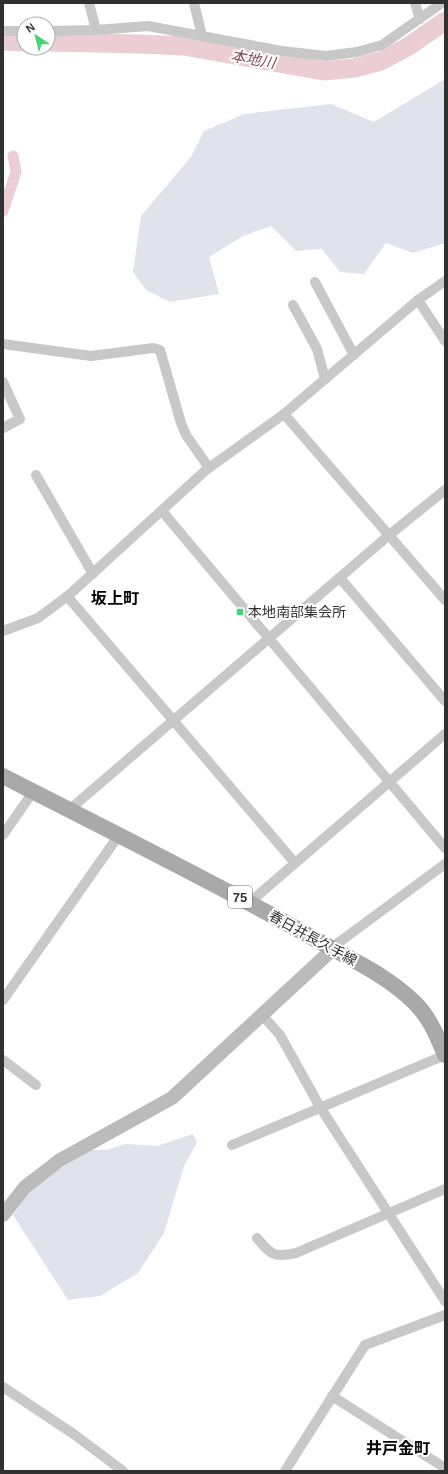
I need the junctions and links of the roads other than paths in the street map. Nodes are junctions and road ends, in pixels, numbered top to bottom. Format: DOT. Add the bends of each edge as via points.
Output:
graph roads {
  1 [pos="89,3"];
  2 [pos="194,3"];
  3 [pos="415,3"];
  4 [pos="442,3"];
  5 [pos="420,19"];
  6 [pos="96,30"];
  7 [pos="3,31"];
  8 [pos="16,31"];
  9 [pos="56,31"];
  10 [pos="202,36"];
  11 [pos="445,281"];
  12 [pos="315,282"];
  13 [pos="418,300"];
  14 [pos="293,305"];
  15 [pos="445,341"];
  16 [pos="3,344"];
  17 [pos="354,355"];
  18 [pos="325,379"];
  19 [pos="3,382"];
  20 [pos="284,414"];
  21 [pos="3,428"];
  22 [pos="209,468"];
  23 [pos="36,475"];
  24 [pos="445,490"];
  25 [pos="162,510"];
  26 [pos="388,536"];
  27 [pos="93,574"];
  28 [pos="340,578"];
  29 [pos="67,596"];
  30 [pos="445,600"];
  31 [pos="3,631"];
  32 [pos="269,639"];
  33 [pos="445,701"];
  34 [pos="173,721"];
  35 [pos="445,734"];
  36 [pos="3,776"];
  37 [pos="390,782"];
  38 [pos="33,792"];
  39 [pos="69,810"];
  40 [pos="3,835"];
  41 [pos="119,835"];
  42 [pos="445,848"];
  43 [pos="295,864"];
  44 [pos="445,864"];
  45 [pos="250,902"];
  46 [pos="333,949"];
  47 [pos="3,1000"];
  48 [pos="263,1016"];
  49 [pos="445,1055"];
  50 [pos="3,1060"];
  51 [pos="36,1085"];
  52 [pos="320,1107"];
  53 [pos="232,1145"];
  54 [pos="445,1189"];
  55 [pos="389,1213"];
  56 [pos="3,1215"];
  57 [pos="257,1238"];
  58 [pos="445,1301"];
  59 [pos="445,1315"];
  60 [pos="3,1387"];
  61 [pos="332,1396"];
  62 [pos="445,1468"];
  63 [pos="122,1471"];
  64 [pos="285,1471"];
  1 -- 6 [label="street"];
  2 -- 10 [label="street"];
  3 -- 5 [label="street"];
  4 -- 5 [label="street"];
  5 -- 10 [label="street" via="382,45 357,52 326,56 282,51"];
  6 -- 9 [label="street"];
  6 -- 10 [label="street" via="148,26"];
  7 -- 8 [label="street"];
  11 -- 13 [label="street"];
  12 -- 17 [label="street"];
  13 -- 15 [label="street"];
  13 -- 17 [label="street"];
  14 -- 18 [label="street" via="317,349"];
  16 -- 22 [label="street" via="91,356 154,348 160,350 181,423 186,435"];
  17 -- 18 [label="street"];
  18 -- 20 [label="street"];
  19 -- 21 [label="street" via="20,419"];
  20 -- 22 [label="street"];
  20 -- 26 [label="street"];
  22 -- 25 [label="street"];
  23 -- 27 [label="street"];
  24 -- 26 [label="street"];
  25 -- 27 [label="street"];
  25 -- 32 [label="street"];
  26 -- 28 [label="street"];
  26 -- 30 [label="street"];
  27 -- 29 [label="street"];
  28 -- 32 [label="street"];
  28 -- 33 [label="street"];
  29 -- 31 [label="street" via="38,618"];
  29 -- 34 [label="street"];
  32 -- 34 [label="street"];
  32 -- 37 [label="street"];
  34 -- 39 [label="street"];
  34 -- 43 [label="street"];
  35 -- 37 [label="street"];
  36 -- 38 [label="main road, 春日井長久手線 / 75"];
  37 -- 42 [label="street"];
  37 -- 43 [label="street"];
  38 -- 39 [label="main road, 春日井長久手線 / 75"];
  38 -- 40 [label="street"];
  39 -- 41 [label="main road, 春日井長久手線 / 75"];
  41 -- 45 [label="main road, 春日井長久手線 / 75"];
  41 -- 47 [label="street"];
  43 -- 45 [label="street"];
  44 -- 46 [label="street"];
  45 -- 46 [label="main road, 春日井長久手線 / 75"];
  46 -- 48 [label="street"];
  46 -- 49 [label="main road, 春日井長久手線 / 75" via="379,976 415,1003 432,1024"];
  48 -- 52 [label="street" via="280,1035"];
  48 -- 56 [label="street" via="172,1098 60,1160 25,1187"];
  49 -- 52 [label="street"];
  50 -- 51 [label="street"];
  52 -- 53 [label="street"];
  52 -- 55 [label="street"];
  54 -- 55 [label="street"];
  55 -- 57 [label="street" via="296,1253 281,1256 273,1255"];
  55 -- 58 [label="street"];
  59 -- 61 [label="street" via="365,1345"];
  60 -- 63 [label="street" via="75,1435"];
  61 -- 62 [label="street"];
  61 -- 64 [label="street"];
}
